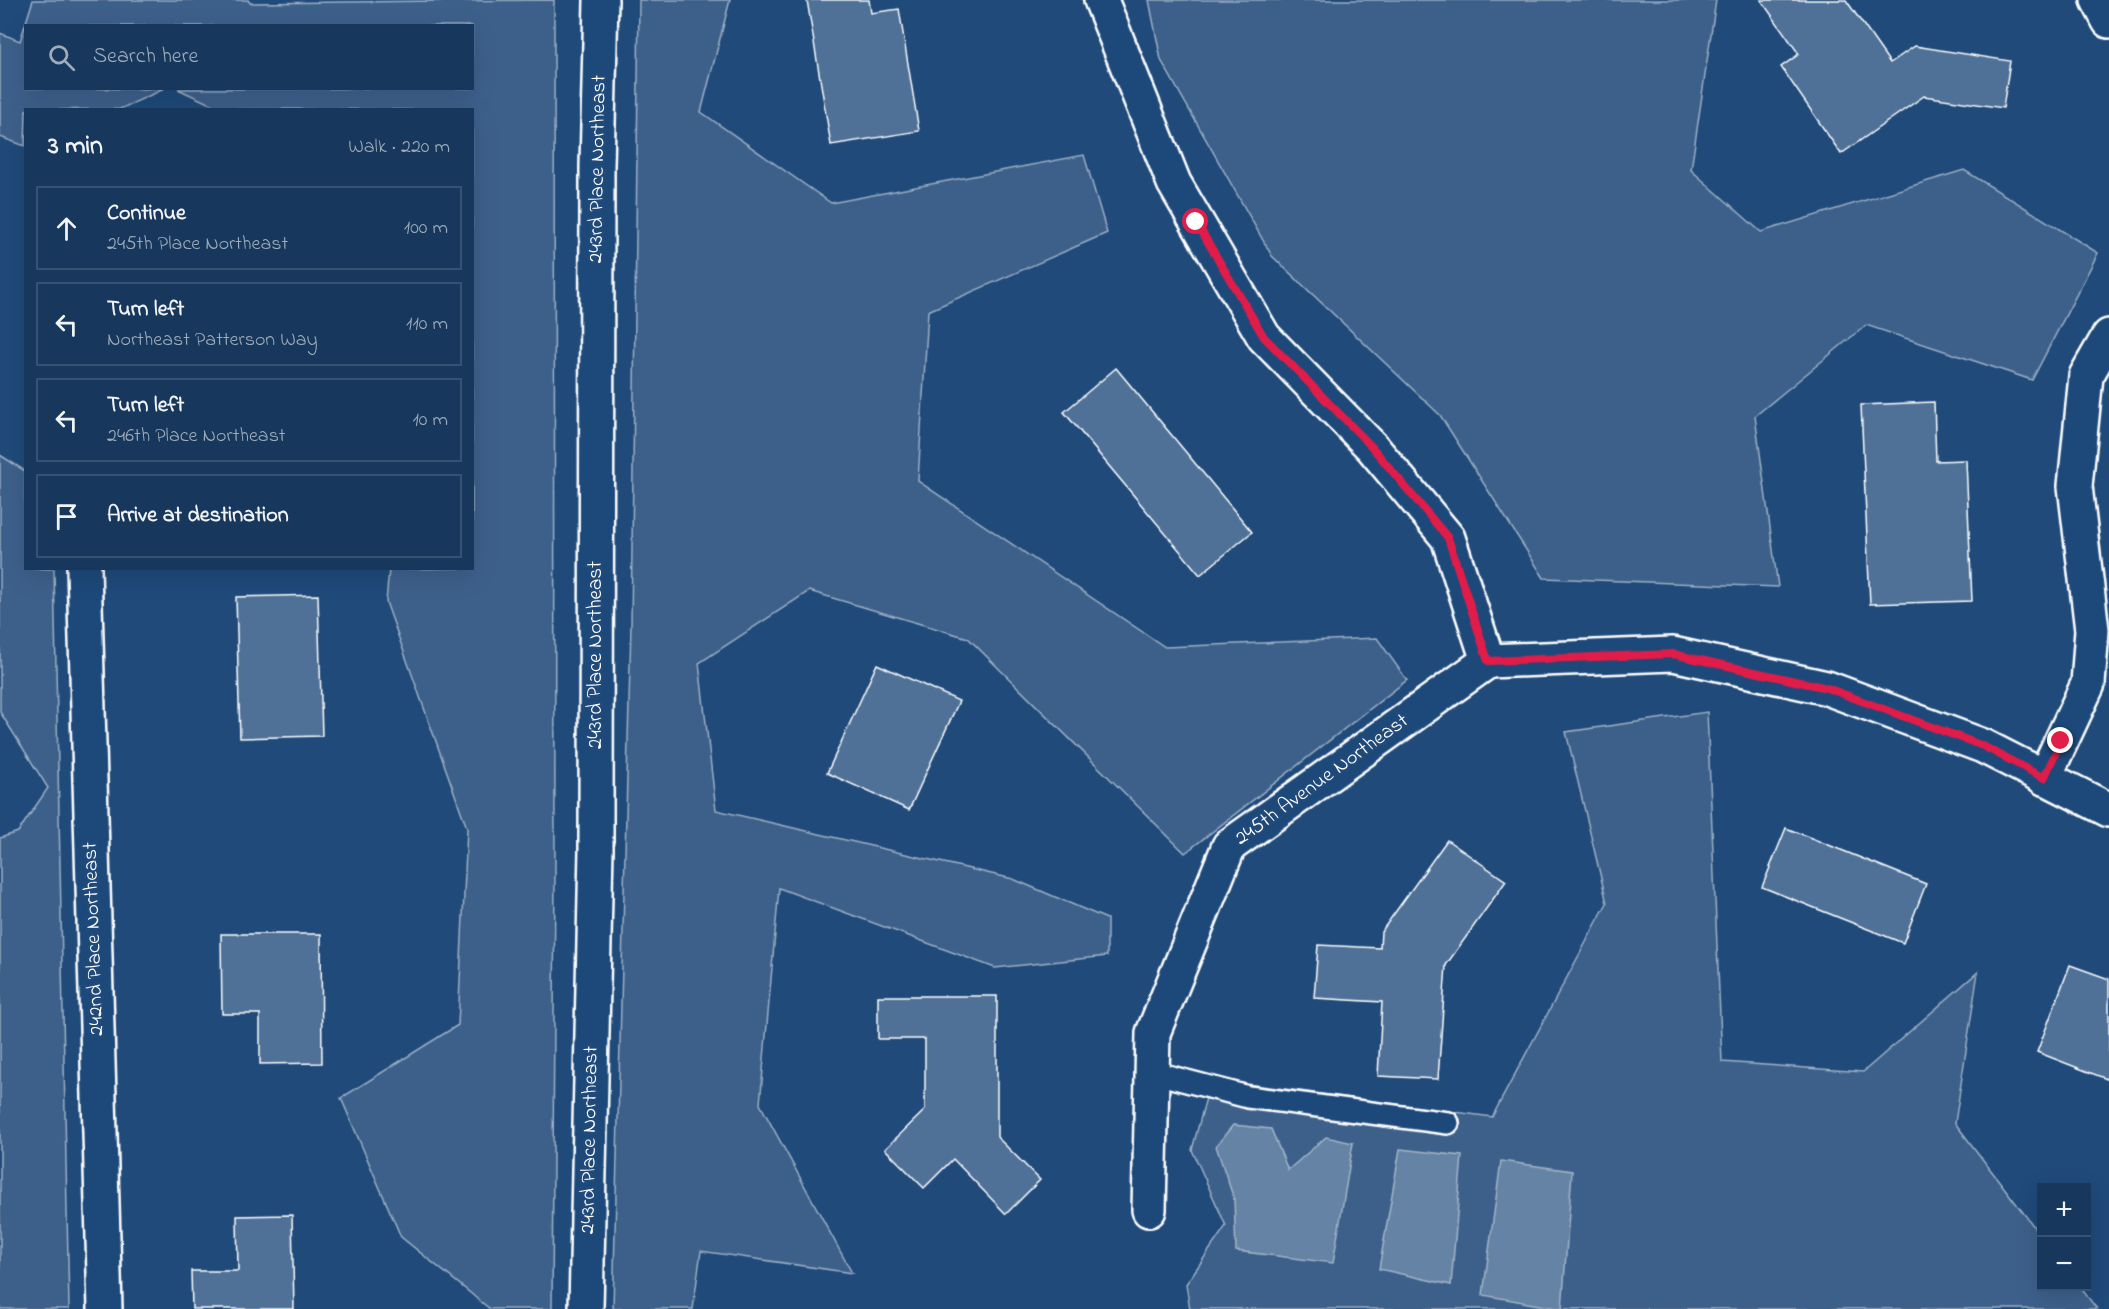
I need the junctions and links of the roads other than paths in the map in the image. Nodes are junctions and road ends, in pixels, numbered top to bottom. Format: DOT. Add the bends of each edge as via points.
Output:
graph roads {
  1 [pos="601,0"];
  2 [pos="1101,0"];
  3 [pos="2098,0"];
  4 [pos="2109,21"];
  5 [pos="2109,336"];
  6 [pos="84,570"];
  7 [pos="1488,661"];
  8 [pos="2044,778"];
  9 [pos="2109,810"];
  10 [pos="1152,1072"];
  11 [pos="1448,1124"];
  12 [pos="1149,1210"];
  13 [pos="105,1309"];
  14 [pos="586,1309"];
  1 -- 14 [label="street, 243rd Place Northeast" via="597,166 596,849"];
  2 -- 7 [label="street" via="1173,183 1264,337 1372,447 1448,538"];
  3 -- 4 [label="street"];
  5 -- 8 [label="street" via="2086,376 2075,486 2092,630 2088,684"];
  6 -- 13 [label="street, 242nd Place Northeast"];
  7 -- 8 [label="street" via="1673,654 1827,688 1983,746"];
  7 -- 10 [label="street, 245th Avenue Northeast" via="1229,846 1153,1033"];
  8 -- 9 [label="street"];
  10 -- 11 [label="lane" via="1248,1097"];
  10 -- 12 [label="street, 245th Avenue Northeast"];
}
